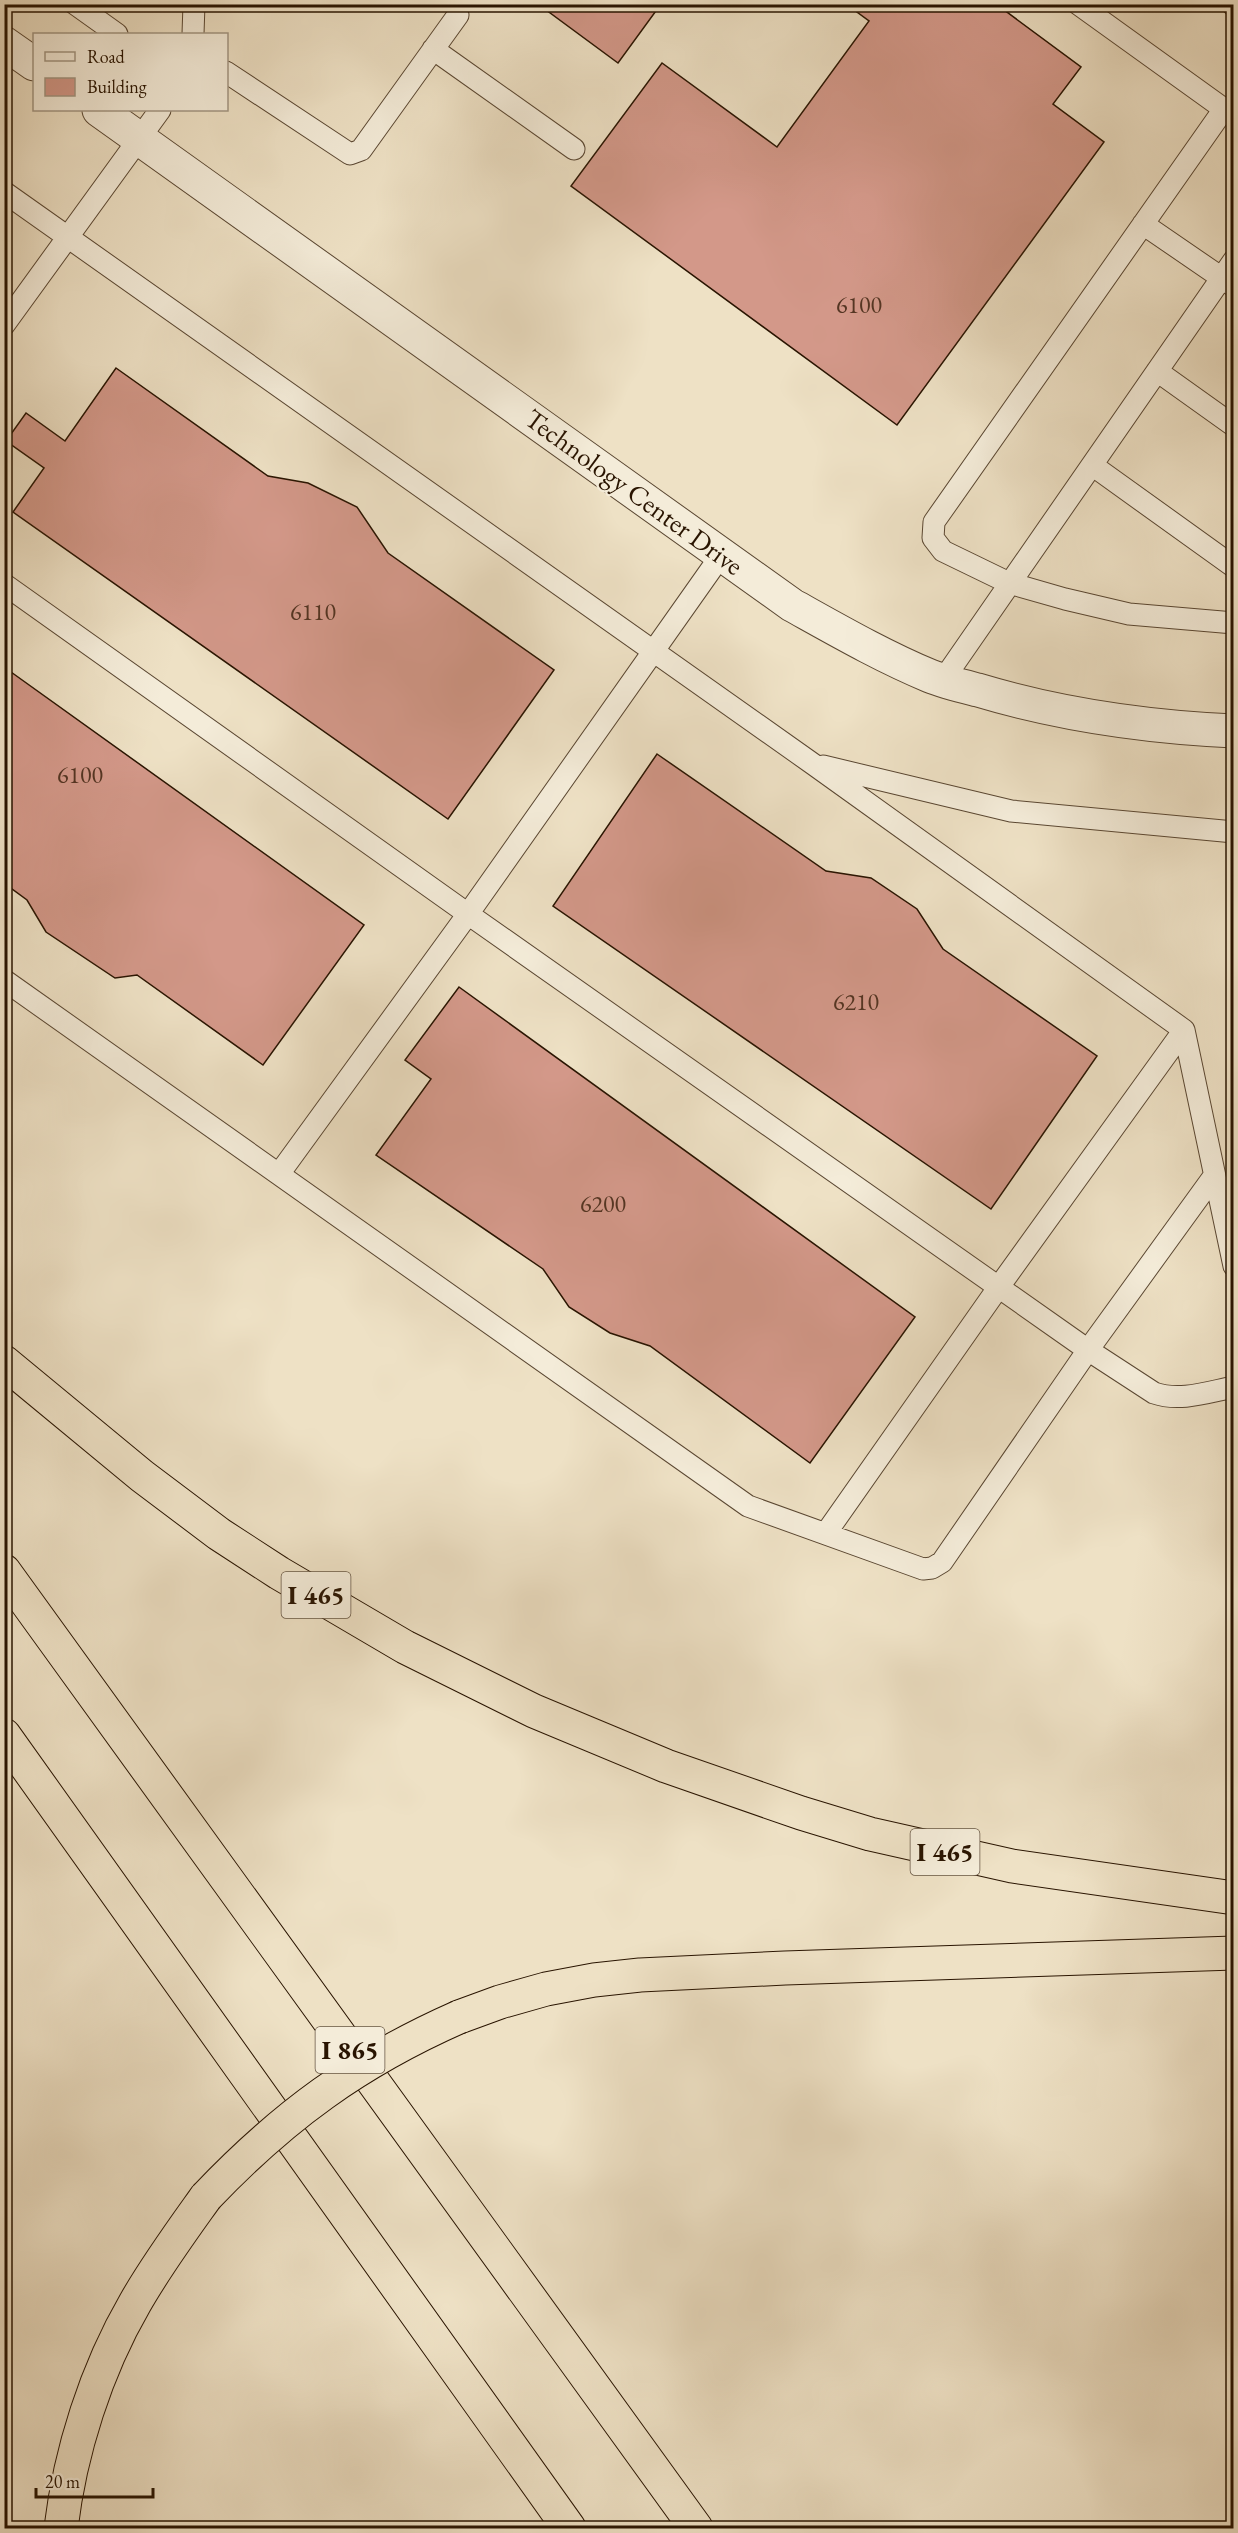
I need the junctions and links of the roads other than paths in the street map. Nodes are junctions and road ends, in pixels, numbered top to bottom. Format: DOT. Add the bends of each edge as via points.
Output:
graph roads {
  1 [pos="75,4"];
  2 [pos="194,4"];
  3 [pos="1078,4"];
  4 [pos="458,15"];
  5 [pos="116,33"];
  6 [pos="193,33"];
  7 [pos="4,43"];
  8 [pos="433,49"];
  9 [pos="33,63"];
  10 [pos="228,73"];
  11 [pos="1229,102"];
  12 [pos="100,111"];
  13 [pos="159,111"];
  14 [pos="139,138"];
  15 [pos="574,149"];
  16 [pos="4,192"];
  17 [pos="1143,224"];
  18 [pos="68,237"];
  19 [pos="1233,260"];
  20 [pos="1227,282"];
  21 [pos="4,325"];
  22 [pos="1157,371"];
  23 [pos="1233,426"];
  24 [pos="1092,465"];
  25 [pos="722,554"];
  26 [pos="1233,567"];
  27 [pos="1010,583"];
  28 [pos="4,584"];
  29 [pos="1233,622"];
  30 [pos="653,651"];
  31 [pos="943,680"];
  32 [pos="1233,731"];
  33 [pos="813,764"];
  34 [pos="1233,832"];
  35 [pos="468,914"];
  36 [pos="4,980"];
  37 [pos="1184,1030"];
  38 [pos="279,1174"];
  39 [pos="1214,1176"];
  40 [pos="1233,1266"];
  41 [pos="998,1288"];
  42 [pos="1088,1350"];
  43 [pos="4,1362"];
  44 [pos="1233,1387"];
  45 [pos="826,1533"];
  46 [pos="4,1571"];
  47 [pos="4,1735"];
  48 [pos="1233,1899"];
  49 [pos="1233,1953"];
  50 [pos="61,2529"];
  51 [pos="569,2529"];
  52 [pos="696,2529"];
  1 -- 5 [label="lane"];
  2 -- 6 [label="lane"];
  3 -- 11 [label="lane"];
  4 -- 8 [label="lane"];
  7 -- 9 [label="street"];
  8 -- 10 [label="lane" via="356,154 350,154"];
  8 -- 15 [label="lane"];
  11 -- 17 [label="lane"];
  12 -- 14 [label="street, Technology Center Drive"];
  13 -- 14 [label="lane"];
  14 -- 18 [label="lane"];
  14 -- 25 [label="street, Technology Center Drive"];
  16 -- 18 [label="lane"];
  17 -- 20 [label="lane"];
  17 -- 27 [label="lane" via="934,522 933,538 943,552"];
  18 -- 21 [label="lane"];
  18 -- 30 [label="lane"];
  19 -- 20 [label="lane"];
  20 -- 22 [label="lane"];
  22 -- 23 [label="lane"];
  22 -- 24 [label="lane"];
  24 -- 26 [label="lane"];
  24 -- 27 [label="lane"];
  25 -- 30 [label="lane"];
  25 -- 31 [label="street, Technology Center Drive" via="792,605 865,646"];
  27 -- 29 [label="lane" via="1129,614"];
  27 -- 31 [label="lane"];
  28 -- 35 [label="lane"];
  30 -- 33 [label="lane"];
  30 -- 35 [label="lane"];
  31 -- 32 [label="street, Technology Center Drive" via="1086,716"];
  33 -- 34 [label="lane" via="1011,812"];
  33 -- 37 [label="lane"];
  35 -- 38 [label="lane"];
  35 -- 41 [label="lane"];
  36 -- 38 [label="lane"];
  37 -- 39 [label="lane"];
  37 -- 41 [label="lane"];
  38 -- 45 [label="lane" via="748,1506"];
  39 -- 40 [label="lane"];
  39 -- 42 [label="lane"];
  41 -- 42 [label="lane"];
  41 -- 45 [label="lane"];
  42 -- 44 [label="lane" via="1154,1394 1165,1397"];
  42 -- 45 [label="lane" via="942,1562 922,1569"];
  43 -- 48 [label="highway, I 465" via="219,1534 405,1647 534,1711 666,1766 870,1834 1012,1866"];
  46 -- 52 [label="highway, I 865"];
  47 -- 51 [label="highway"];
  49 -- 50 [label="highway, bridge" via="640,1975 546,1989 500,2002 422,2034 299,2109 206,2197 156,2269 115,2340 87,2416"];
}
